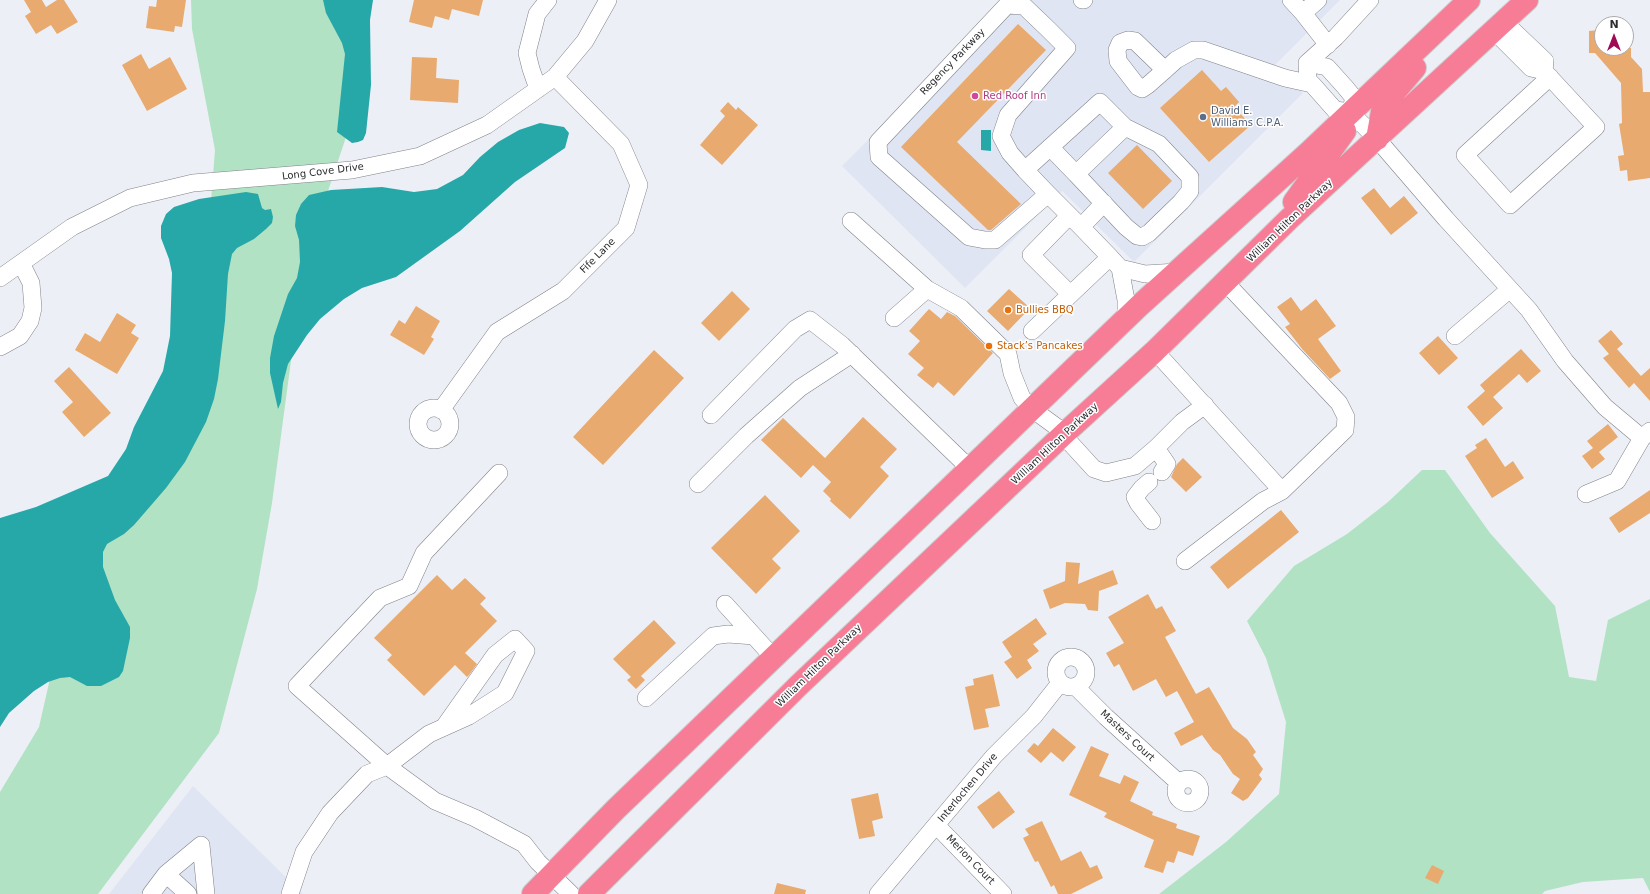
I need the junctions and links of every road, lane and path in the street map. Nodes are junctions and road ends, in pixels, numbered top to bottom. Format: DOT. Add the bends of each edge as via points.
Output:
graph roads {
  1 [pos="548,0"];
  2 [pos="607,0"];
  3 [pos="1292,0"];
  4 [pos="1318,0"];
  5 [pos="1370,0"];
  6 [pos="1469,0"];
  7 [pos="1474,0"];
  8 [pos="1303,13"];
  9 [pos="1512,13"];
  10 [pos="1328,45"];
  11 [pos="1307,63"];
  12 [pos="1166,70"];
  13 [pos="1547,74"];
  14 [pos="555,77"];
  15 [pos="1312,84"];
  16 [pos="538,89"];
  17 [pos="1350,112"];
  18 [pos="1125,127"];
  19 [pos="1377,139"];
  20 [pos="1050,147"];
  21 [pos="1025,170"];
  22 [pos="1076,174"];
  23 [pos="1048,194"];
  24 [pos="1104,203"];
  25 [pos="851,221"];
  26 [pos="1075,222"];
  27 [pos="1259,250"];
  28 [pos="22,262"];
  29 [pos="1115,262"];
  30 [pos="1176,272"];
  31 [pos="0,278"];
  32 [pos="1226,283"];
  33 [pos="926,288"];
  34 [pos="1510,289"];
  35 [pos="1070,294"];
  36 [pos="894,318"];
  37 [pos="1126,319"];
  38 [pos="1032,330"];
  39 [pos="1455,336"];
  40 [pos="0,347"];
  41 [pos="1155,351"];
  42 [pos="852,354"];
  43 [pos="1205,406"];
  44 [pos="1032,409"];
  45 [pos="441,410"];
  46 [pos="711,415"];
  47 [pos="1064,434"];
  48 [pos="1646,434"];
  49 [pos="1156,448"];
  50 [pos="972,466"];
  51 [pos="1135,466"];
  52 [pos="1162,472"];
  53 [pos="499,473"];
  54 [pos="698,484"];
  55 [pos="1282,491"];
  56 [pos="1586,494"];
  57 [pos="1152,521"];
  58 [pos="1185,561"];
  59 [pos="725,604"];
  60 [pos="754,636"];
  61 [pos="773,657"];
  62 [pos="1060,683"];
  63 [pos="1076,687"];
  64 [pos="646,698"];
  65 [pos="444,727"];
  66 [pos="387,766"];
  67 [pos="1179,783"];
  68 [pos="936,825"];
  69 [pos="166,874"];
  70 [pos="552,875"];
  71 [pos="151,894"];
  72 [pos="188,894"];
  73 [pos="206,894"];
  74 [pos="290,894"];
  75 [pos="533,894"];
  76 [pos="571,894"];
  77 [pos="589,894"];
  78 [pos="878,894"];
  79 [pos="1003,894"];
  1 -- 16 [label="street" via="537,14 527,53"];
  2 -- 14 [label="street, Long Cove Drive" via="585,41"];
  3 -- 8 [label="street"];
  4 -- 8 [label="street"];
  5 -- 10 [label="street"];
  6 -- 17 [label="highway"];
  7 -- 19 [label="highway" via="1382,106"];
  8 -- 10 [label="street"];
  9 -- 13 [label="street" via="1531,68"];
  9 -- 19 [label="highway, William Hilton Parkway"];
  10 -- 11 [label="street"];
  11 -- 15 [label="street" via="1308,80"];
  11 -- 17 [label="street" via="1327,67 1346,87 1354,98"];
  12 -- 15 [label="street" via="1186,53 1203,50 1285,78"];
  13 -- 13 [label="street" via="1596,127 1510,205 1465,155"];
  14 -- 16 [label="street, Long Cove Drive"];
  14 -- 45 [label="street, Fife Lane" via="621,144 639,185 626,228 563,291 497,332"];
  15 -- 17 [label="street" via="1335,110"];
  16 -- 28 [label="street, Long Cove Drive" via="487,125 420,156 352,170 193,183 130,198 72,227"];
  17 -- 19 [label="street"];
  17 -- 27 [label="highway" via="1344,134"];
  17 -- 30 [label="highway"];
  18 -- 20 [label="street" via="1100,102"];
  18 -- 22 [label="street"];
  18 -- 24 [label="street" via="1159,144 1169,153 1190,177 1190,191 1142,236 1137,236 1126,227"];
  19 -- 27 [label="highway, William Hilton Parkway"];
  19 -- 34 [label="street"];
  20 -- 21 [label="street"];
  20 -- 22 [label="street"];
  21 -- 23 [label="street, Regency Parkway"];
  21 -- 23 [label="street, Regency Parkway" via="1010,153 1002,136 1008,115 1066,48 1024,6 1007,5 878,142 879,157 969,237 995,240"];
  22 -- 24 [label="street"];
  23 -- 26 [label="street, Regency Parkway"];
  24 -- 26 [label="street"];
  25 -- 33 [label="street"];
  26 -- 29 [label="street, Regency Parkway"];
  26 -- 35 [label="street" via="1031,255"];
  27 -- 32 [label="highway, William Hilton Parkway"];
  28 -- 31 [label="street, Long Cove Drive"];
  28 -- 40 [label="street" via="31,283 33,308 30,321 20,336"];
  29 -- 30 [label="street" via="1145,274"];
  29 -- 35 [label="street"];
  29 -- 37 [label="street" via="1126,300"];
  30 -- 37 [label="highway"];
  32 -- 41 [label="highway, William Hilton Parkway"];
  32 -- 55 [label="street" via="1339,403 1346,417 1345,430"];
  33 -- 36 [label="street"];
  33 -- 44 [label="street" via="961,308 1008,354 1022,398"];
  34 -- 39 [label="street"];
  34 -- 48 [label="street" via="1604,407"];
  35 -- 38 [label="street"];
  37 -- 44 [label="highway"];
  41 -- 43 [label="street"];
  41 -- 47 [label="highway, William Hilton Parkway"];
  42 -- 46 [label="street" via="810,320 795,329"];
  42 -- 50 [label="street" via="962,461"];
  42 -- 54 [label="street" via="800,388 746,436"];
  43 -- 49 [label="street" via="1182,422"];
  43 -- 55 [label="street"];
  44 -- 47 [label="street"];
  44 -- 50 [label="highway"];
  47 -- 51 [label="street" via="1094,468 1106,473"];
  47 -- 77 [label="highway, William Hilton Parkway" via="798,686"];
  48 -- 56 [label="street" via="1617,481"];
  49 -- 51 [label="street"];
  49 -- 52 [label="street" via="1167,464"];
  50 -- 61 [label="highway"];
  51 -- 57 [label="street" via="1133,471 1136,480 1141,484 1148,482 1135,497"];
  53 -- 66 [label="street" via="424,553 409,586 380,598 297,686"];
  55 -- 58 [label="street" via="1263,501"];
  59 -- 60 [label="street"];
  60 -- 61 [label="street"];
  60 -- 64 [label="street" via="713,636"];
  61 -- 70 [label="highway" via="616,809"];
  62 -- 63 [label="street" via="1070,688"];
  62 -- 63 [label="street" via="1056,678 1057,666 1060,661 1071,657 1082,662 1086,673 1081,684"];
  62 -- 68 [label="street, Interlochen Drive" via="1034,716 994,756"];
  63 -- 67 [label="street, Masters Court"];
  65 -- 65 [label="street" via="469,716 505,693 526,651 515,639 495,655"];
  65 -- 66 [label="street" via="429,734"];
  66 -- 70 [label="street" via="435,801 476,818 524,844"];
  66 -- 74 [label="street" via="367,774 330,813 304,852"];
  68 -- 78 [label="street, Interlochen Drive"];
  68 -- 79 [label="street, Merion Court"];
  69 -- 71 [label="street"];
  69 -- 72 [label="street"];
  69 -- 73 [label="street" via="201,845"];
  70 -- 75 [label="highway"];
  70 -- 76 [label="street"];
}
